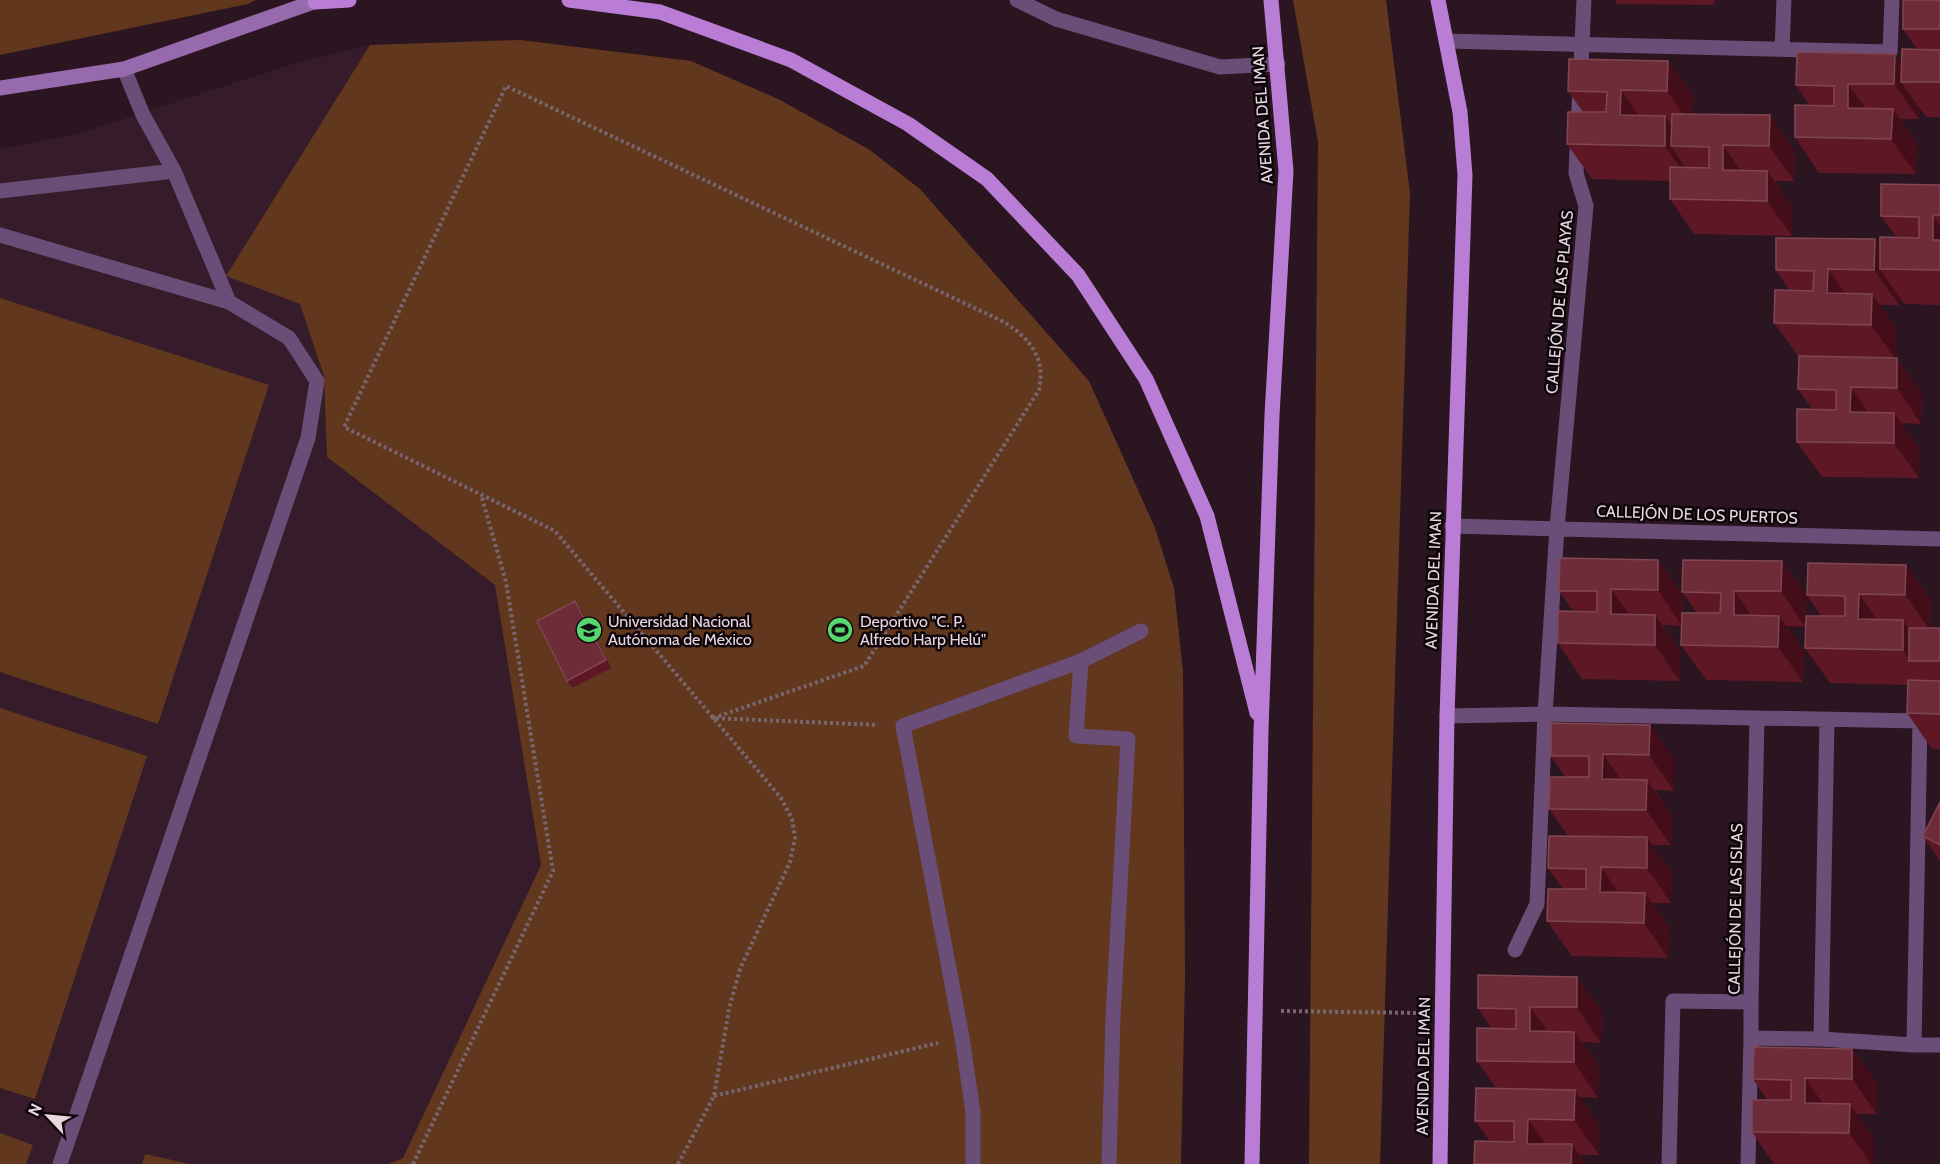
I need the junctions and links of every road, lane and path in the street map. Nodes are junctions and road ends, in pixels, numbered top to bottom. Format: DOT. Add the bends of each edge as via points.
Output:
graph roads {
  1 [pos="349,0"];
  2 [pos="569,0"];
  3 [pos="1017,0"];
  4 [pos="1270,0"];
  5 [pos="1438,0"];
  6 [pos="1584,0"];
  7 [pos="1784,0"];
  8 [pos="1892,0"];
  9 [pos="317,1"];
  10 [pos="1447,41"];
  11 [pos="1582,44"];
  12 [pos="1782,49"];
  13 [pos="1278,64"];
  14 [pos="124,69"];
  15 [pos="0,88"];
  16 [pos="174,171"];
  17 [pos="0,191"];
  18 [pos="0,235"];
  19 [pos="229,302"];
  20 [pos="482,497"];
  21 [pos="1452,525"];
  22 [pos="1557,528"];
  23 [pos="1940,539"];
  24 [pos="1141,631"];
  25 [pos="1081,661"];
  26 [pos="1545,714"];
  27 [pos="1447,716"];
  28 [pos="713,718"];
  29 [pos="1757,719"];
  30 [pos="1827,719"];
  31 [pos="903,726"];
  32 [pos="1261,730"];
  33 [pos="1515,950"];
  34 [pos="1751,1002"];
  35 [pos="1257,1011"];
  36 [pos="1442,1013"];
  37 [pos="962,1037"];
  38 [pos="1751,1038"];
  39 [pos="1821,1039"];
  40 [pos="1914,1045"];
  41 [pos="1940,1045"];
  42 [pos="714,1096"];
  43 [pos="60,1164"];
  44 [pos="413,1164"];
  45 [pos="678,1164"];
  46 [pos="973,1164"];
  47 [pos="1109,1164"];
  48 [pos="1252,1164"];
  49 [pos="1440,1164"];
  50 [pos="1669,1164"];
  51 [pos="1748,1164"];
  1 -- 9 [label="main road"];
  2 -- 32 [label="main road" via="660,12 791,60 908,124 987,179 1070,267 1146,379 1207,516"];
  3 -- 13 [label="street" via="1056,19 1220,67"];
  4 -- 13 [label="main road, AVENIDA DEL IMAN"];
  5 -- 10 [label="main road, AVENIDA DEL IMAN"];
  6 -- 11 [label="street, CALLEJÓN DE LAS PLAYAS"];
  7 -- 12 [label="street"];
  8 -- 12 [label="street" via="1890,52"];
  9 -- 14 [label="main road"];
  10 -- 11 [label="street"];
  10 -- 21 [label="main road, AVENIDA DEL IMAN" via="1460,112 1465,175"];
  11 -- 12 [label="street"];
  11 -- 22 [label="street, CALLEJÓN DE LAS PLAYAS" via="1576,173 1586,206"];
  13 -- 32 [label="main road, AVENIDA DEL IMAN" via="1286,171 1272,415"];
  14 -- 15 [label="main road"];
  14 -- 16 [label="street" via="143,115"];
  16 -- 17 [label="street"];
  16 -- 19 [label="street"];
  18 -- 19 [label="street"];
  19 -- 43 [label="street" via="289,338 317,381 308,438"];
  20 -- 28 [label="path" via="555,531"];
  20 -- 28 [label="path" via="345,427 506,86 1022,333 1039,358 1039,390 864,666"];
  20 -- 44 [label="path" via="506,582 553,870"];
  21 -- 22 [label="street, CALLEJÓN DE LOS PUERTOS"];
  21 -- 27 [label="main road, AVENIDA DEL IMAN"];
  22 -- 23 [label="street, CALLEJÓN DE LOS PUERTOS"];
  22 -- 26 [label="street"];
  24 -- 25 [label="street"];
  25 -- 31 [label="street"];
  25 -- 47 [label="street" via="1076,736 1128,739"];
  26 -- 27 [label="street"];
  26 -- 29 [label="street"];
  26 -- 33 [label="street" via="1537,904"];
  27 -- 36 [label="main road, AVENIDA DEL IMAN"];
  28 -- 31 [label="path"];
  28 -- 42 [label="path" via="781,798 792,819 795,838 778,892 740,969"];
  29 -- 30 [label="street"];
  29 -- 34 [label="street, CALLEJÓN DE LAS ISLAS"];
  30 -- 39 [label="street"];
  30 -- 40 [label="street" via="1920,721"];
  31 -- 37 [label="street"];
  32 -- 35 [label="main road, AVENIDA DEL IMAN"];
  34 -- 38 [label="street"];
  34 -- 50 [label="street, CALLEJÓN DE LAS ISLAS" via="1672,1001"];
  35 -- 36 [label="path"];
  35 -- 48 [label="main road, AVENIDA DEL IMAN"];
  36 -- 49 [label="main road, AVENIDA DEL IMAN"];
  37 -- 42 [label="path"];
  37 -- 46 [label="street" via="973,1112"];
  38 -- 39 [label="street"];
  38 -- 51 [label="street"];
  39 -- 40 [label="street"];
  40 -- 41 [label="street"];
  42 -- 45 [label="path"];
}
